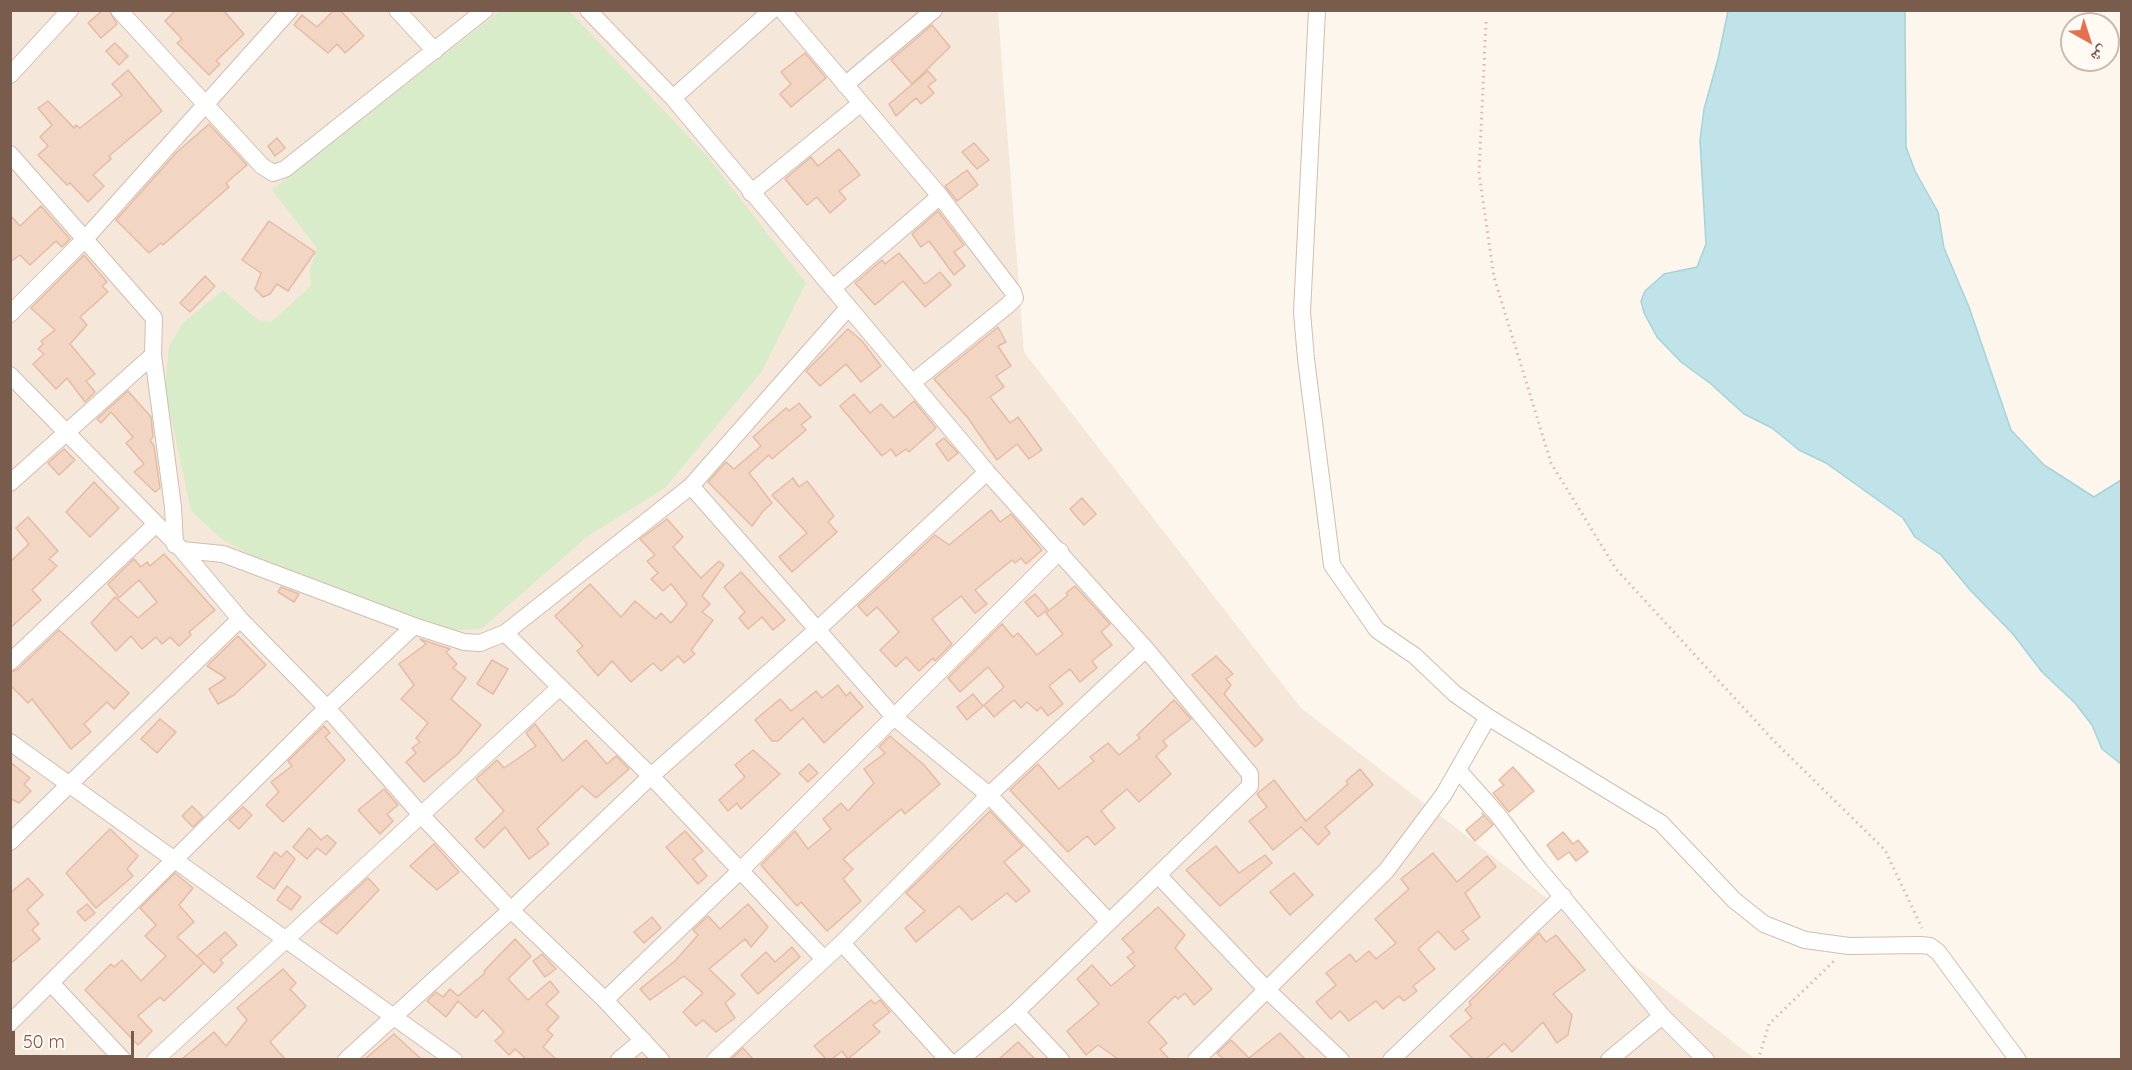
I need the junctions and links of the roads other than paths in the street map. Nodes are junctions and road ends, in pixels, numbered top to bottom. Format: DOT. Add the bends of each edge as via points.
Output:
graph roads {
  1 [pos="70,10"];
  2 [pos="119,10"];
  3 [pos="290,10"];
  4 [pos="397,10"];
  5 [pos="485,10"];
  6 [pos="588,10"];
  7 [pos="772,10"];
  8 [pos="782,10"];
  9 [pos="934,10"];
  10 [pos="1317,10"];
  11 [pos="435,51"];
  12 [pos="10,75"];
  13 [pos="845,85"];
  14 [pos="674,98"];
  15 [pos="205,104"];
  16 [pos="860,104"];
  17 [pos="10,154"];
  18 [pos="751,193"];
  19 [pos="940,196"];
  20 [pos="85,239"];
  21 [pos="833,288"];
  22 [pos="848,308"];
  23 [pos="10,314"];
  24 [pos="153,355"];
  25 [pos="10,375"];
  26 [pos="912,382"];
  27 [pos="65,433"];
  28 [pos="987,472"];
  29 [pos="10,483"];
  30 [pos="691,486"];
  31 [pos="155,525"];
  32 [pos="179,547"];
  33 [pos="1060,551"];
  34 [pos="240,619"];
  35 [pos="414,626"];
  36 [pos="819,628"];
  37 [pos="505,633"];
  38 [pos="1146,649"];
  39 [pos="10,662"];
  40 [pos="559,688"];
  41 [pos="327,708"];
  42 [pos="894,717"];
  43 [pos="1488,717"];
  44 [pos="10,742"];
  45 [pos="1458,770"];
  46 [pos="651,776"];
  47 [pos="70,785"];
  48 [pos="989,795"];
  49 [pos="422,816"];
  50 [pos="10,842"];
  51 [pos="175,861"];
  52 [pos="741,870"];
  53 [pos="1158,875"];
  54 [pos="1563,896"];
  55 [pos="511,910"];
  56 [pos="1109,922"];
  57 [pos="285,940"];
  58 [pos="842,943"];
  59 [pos="824,959"];
  60 [pos="51,983"];
  61 [pos="1265,988"];
  62 [pos="605,1000"];
  63 [pos="1016,1012"];
  64 [pos="394,1016"];
  65 [pos="1662,1016"];
  66 [pos="10,1023"];
  67 [pos="643,1040"];
  68 [pos="123,1059"];
  69 [pos="155,1059"];
  70 [pos="346,1059"];
  71 [pos="454,1059"];
  72 [pos="619,1059"];
  73 [pos="661,1059"];
  74 [pos="714,1059"];
  75 [pos="948,1059"];
  76 [pos="960,1059"];
  77 [pos="1061,1059"];
  78 [pos="1196,1059"];
  79 [pos="1341,1059"];
  80 [pos="1391,1059"];
  81 [pos="1609,1059"];
  82 [pos="1706,1059"];
  83 [pos="2018,1059"];
  1 -- 12 [label="street"];
  2 -- 15 [label="street"];
  3 -- 15 [label="street"];
  4 -- 11 [label="street"];
  5 -- 11 [label="street"];
  6 -- 14 [label="street"];
  7 -- 14 [label="street"];
  8 -- 13 [label="street"];
  9 -- 13 [label="street"];
  10 -- 43 [label="street" via="1302,312 1332,565 1377,630"];
  11 -- 15 [label="street" via="285,169 273,173"];
  13 -- 16 [label="street"];
  14 -- 18 [label="street"];
  15 -- 20 [label="street"];
  16 -- 18 [label="street"];
  16 -- 19 [label="street"];
  17 -- 20 [label="street"];
  18 -- 21 [label="street"];
  19 -- 21 [label="street"];
  19 -- 26 [label="street" via="1015,298"];
  20 -- 23 [label="street"];
  20 -- 24 [label="street" via="154,318"];
  21 -- 22 [label="street"];
  22 -- 26 [label="street"];
  22 -- 30 [label="street"];
  24 -- 27 [label="street"];
  24 -- 32 [label="street"];
  25 -- 27 [label="street"];
  26 -- 28 [label="street"];
  27 -- 29 [label="street"];
  27 -- 31 [label="street"];
  28 -- 33 [label="street"];
  28 -- 36 [label="street"];
  30 -- 36 [label="street"];
  30 -- 37 [label="street"];
  31 -- 32 [label="street"];
  31 -- 39 [label="street"];
  32 -- 34 [label="street"];
  32 -- 35 [label="street" via="222,554"];
  33 -- 38 [label="street"];
  33 -- 42 [label="street"];
  34 -- 41 [label="street"];
  34 -- 47 [label="street"];
  35 -- 37 [label="street" via="464,642 480,643"];
  35 -- 41 [label="street"];
  36 -- 42 [label="street"];
  36 -- 46 [label="street"];
  37 -- 40 [label="street"];
  38 -- 48 [label="street"];
  38 -- 53 [label="street" via="1252,779 1250,786"];
  40 -- 46 [label="street"];
  40 -- 49 [label="street"];
  41 -- 49 [label="street"];
  41 -- 51 [label="street"];
  42 -- 48 [label="street"];
  42 -- 52 [label="street"];
  43 -- 45 [label="street"];
  43 -- 83 [label="street" via="1661,823 1734,900 1764,924 1805,940 1849,946 1930,946"];
  44 -- 47 [label="street"];
  45 -- 54 [label="street"];
  45 -- 61 [label="street" via="1386,871"];
  46 -- 52 [label="street"];
  46 -- 55 [label="street"];
  47 -- 50 [label="street"];
  47 -- 51 [label="street"];
  48 -- 56 [label="street"];
  48 -- 58 [label="street"];
  49 -- 55 [label="street"];
  49 -- 57 [label="street"];
  51 -- 57 [label="street"];
  51 -- 60 [label="street"];
  52 -- 59 [label="street"];
  52 -- 62 [label="street"];
  53 -- 56 [label="street"];
  53 -- 61 [label="street"];
  54 -- 65 [label="street"];
  54 -- 80 [label="street"];
  55 -- 62 [label="street"];
  55 -- 64 [label="street"];
  56 -- 63 [label="street"];
  57 -- 64 [label="street"];
  57 -- 69 [label="street"];
  58 -- 59 [label="street"];
  58 -- 75 [label="street"];
  59 -- 74 [label="street"];
  60 -- 66 [label="street"];
  60 -- 68 [label="street"];
  61 -- 78 [label="street"];
  61 -- 79 [label="street"];
  62 -- 67 [label="street"];
  63 -- 76 [label="street"];
  63 -- 77 [label="street"];
  64 -- 70 [label="street"];
  64 -- 71 [label="street"];
  65 -- 81 [label="street"];
  65 -- 82 [label="street"];
  67 -- 72 [label="street"];
  67 -- 73 [label="street"];
}
